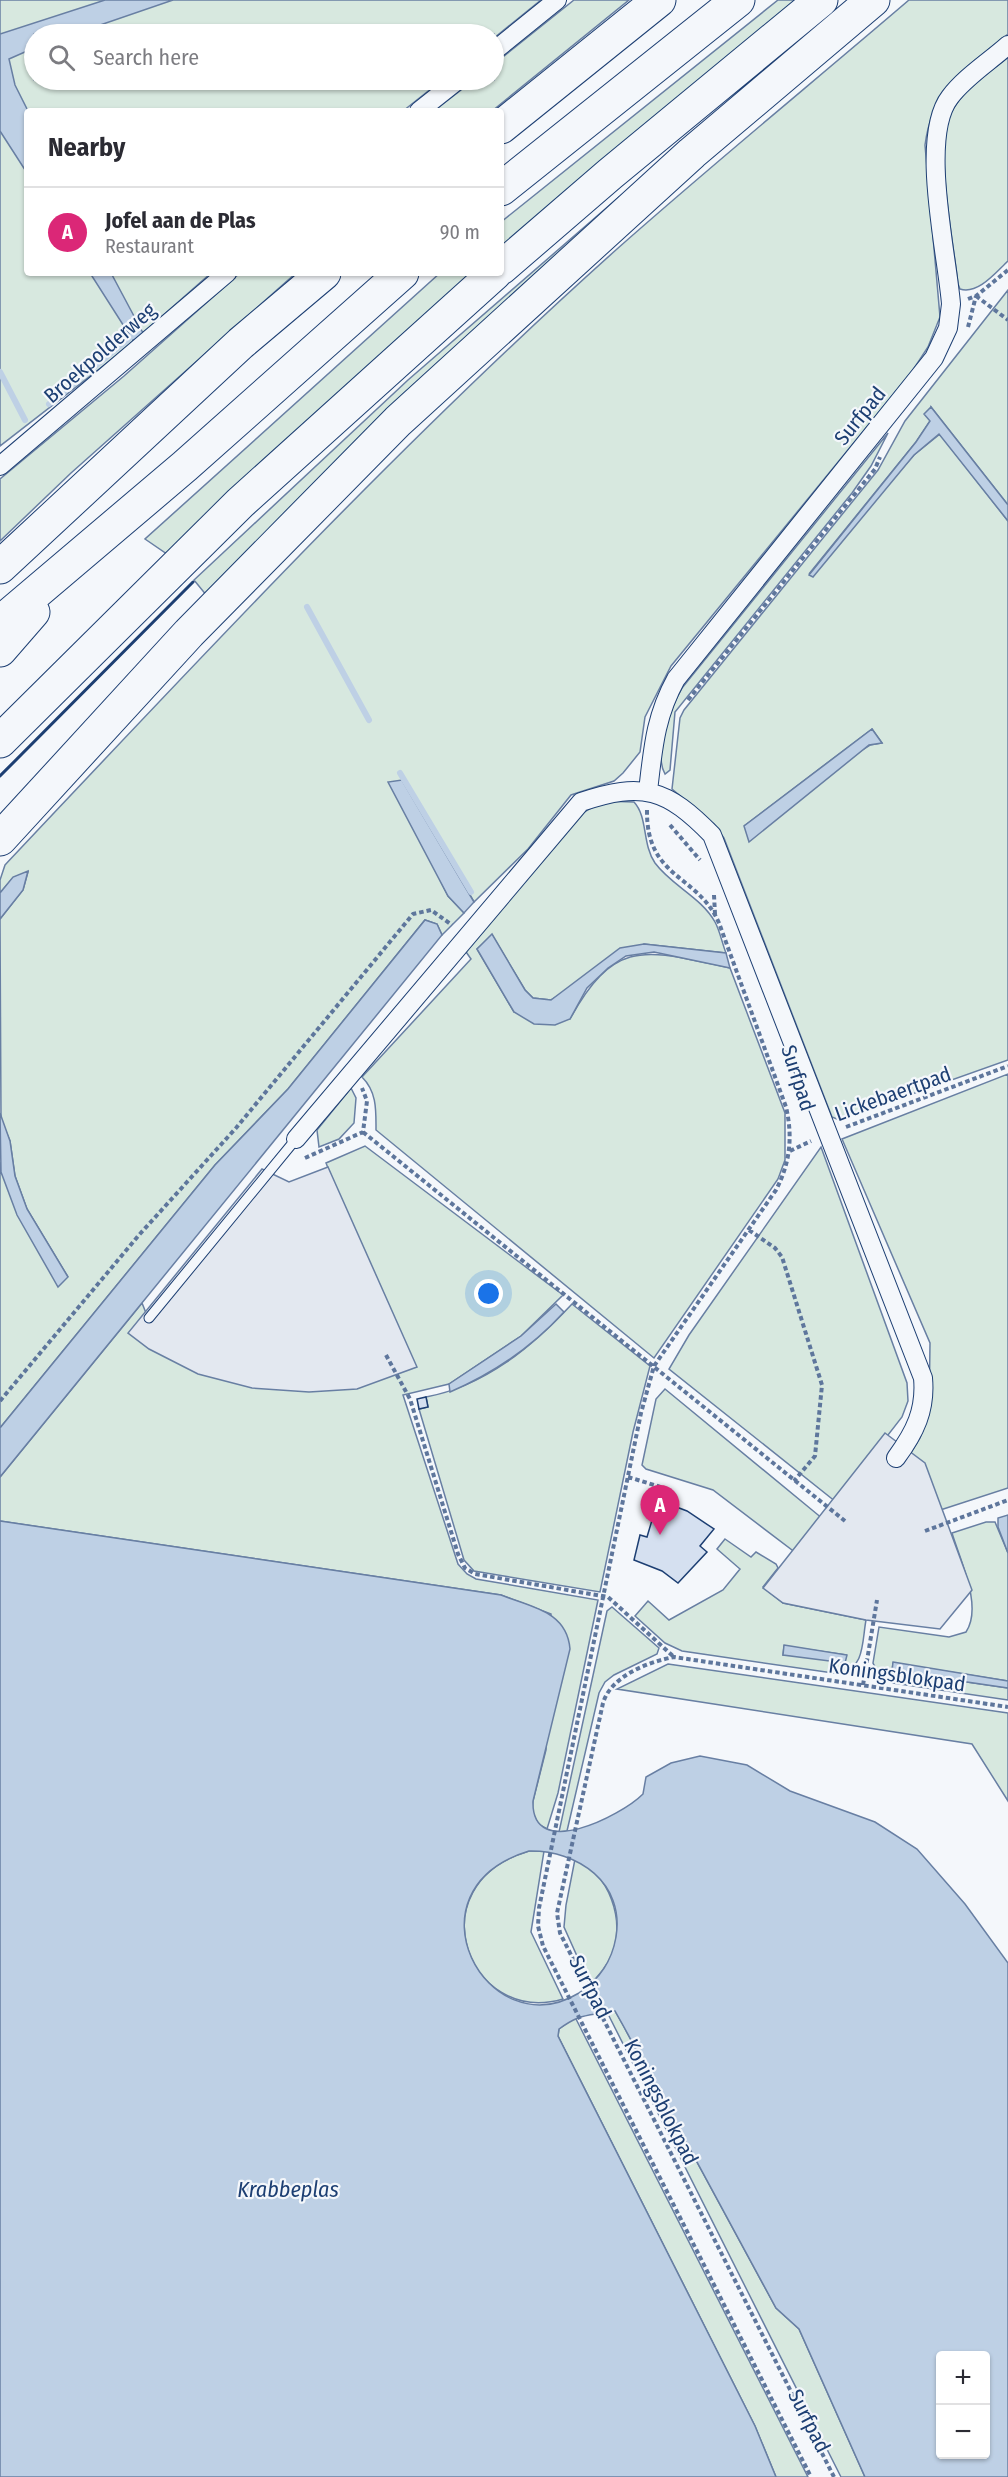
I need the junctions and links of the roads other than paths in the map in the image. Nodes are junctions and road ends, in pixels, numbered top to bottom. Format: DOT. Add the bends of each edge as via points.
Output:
graph roads {
  1 [pos="558,0"];
  2 [pos="659,0"];
  3 [pos="738,0"];
  4 [pos="821,0"];
  5 [pos="873,0"];
  6 [pos="504,43"];
  7 [pos="1008,45"];
  8 [pos="445,90"];
  9 [pos="423,108"];
  10 [pos="504,124"];
  11 [pos="504,187"];
  12 [pos="504,265"];
  13 [pos="224,276"];
  14 [pos="320,276"];
  15 [pos="399,276"];
  16 [pos="492,276"];
  17 [pos="0,466"];
  18 [pos="91,548"];
  19 [pos="0,567"];
  20 [pos="0,623"];
  21 [pos="0,650"];
  22 [pos="0,741"];
  23 [pos="656,793"];
  24 [pos="0,839"];
  25 [pos="296,1139"];
  26 [pos="150,1318"];
  27 [pos="897,1458"];
  1 -- 6 [label="street"];
  2 -- 10 [label="highway"];
  3 -- 11 [label="highway"];
  4 -- 12 [label="highway"];
  5 -- 24 [label="highway" via="684,160 398,421 189,633"];
  7 -- 23 [label="street, Surfpad" via="950,97 937,122 934,153 951,304 948,327 939,348 916,383 676,679 662,704 655,732"];
  8 -- 9 [label="street"];
  13 -- 17 [label="street, Broekpolderweg"];
  14 -- 19 [label="highway" via="241,343"];
  15 -- 18 [label="highway"];
  16 -- 22 [label="highway" via="232,511"];
  18 -- 20 [label="highway"];
  18 -- 21 [label="highway"];
  23 -- 25 [label="street" via="612,792 581,802"];
  23 -- 27 [label="street, Surfpad" via="690,813 712,835 923,1378 921,1417"];
  25 -- 26 [label="lane"];
}
